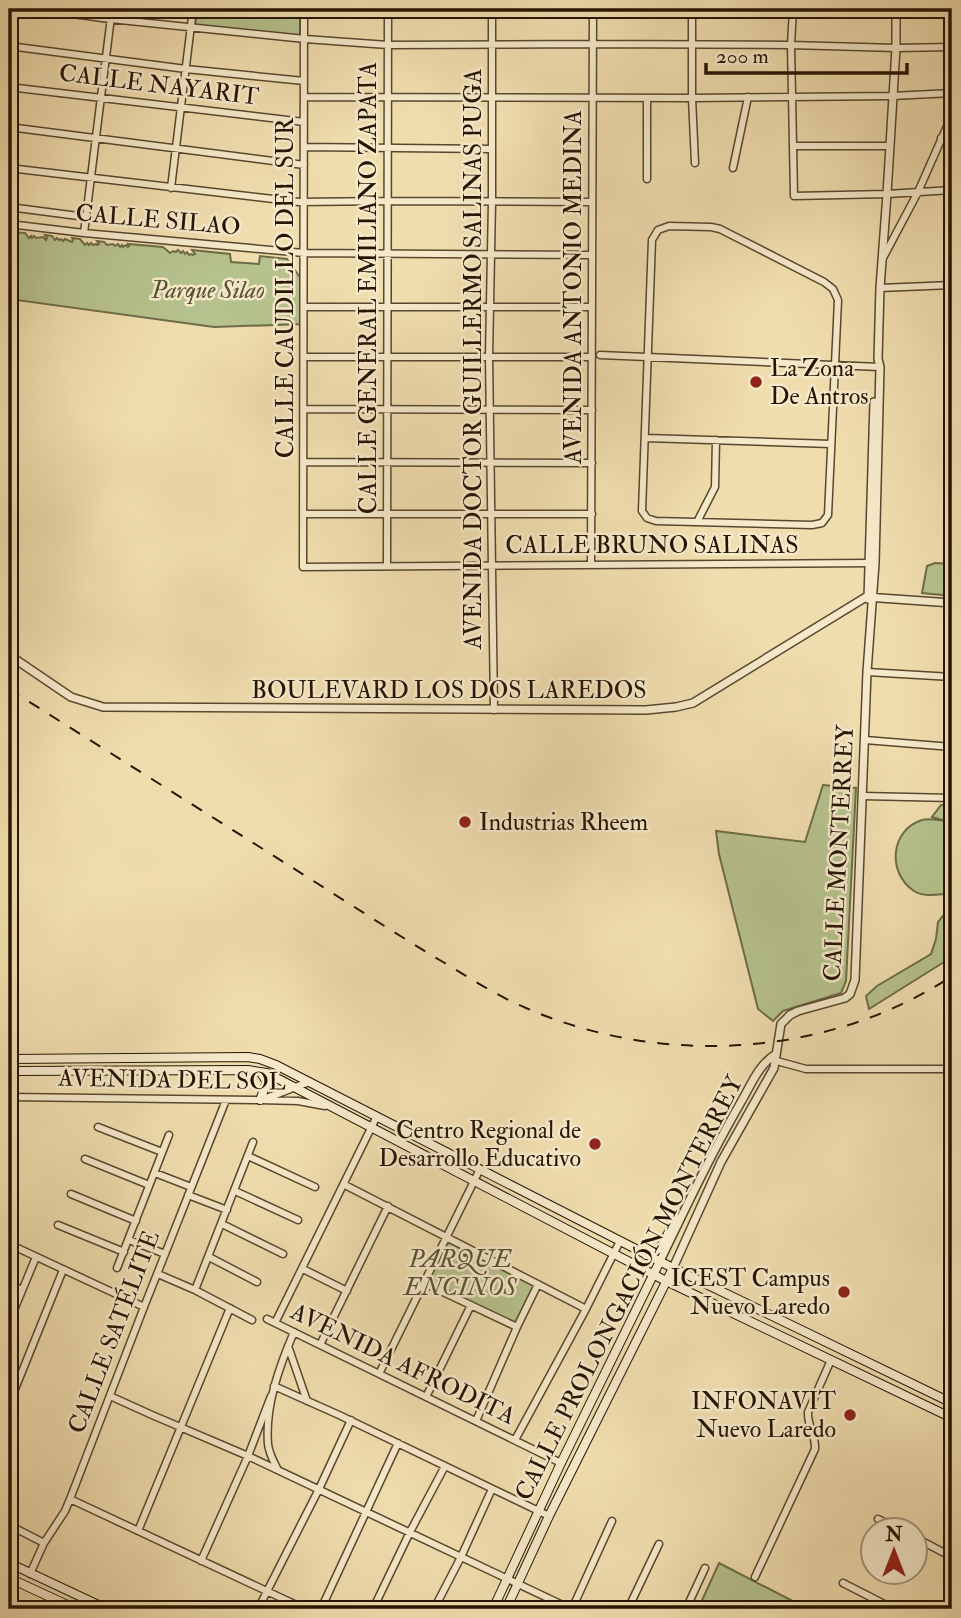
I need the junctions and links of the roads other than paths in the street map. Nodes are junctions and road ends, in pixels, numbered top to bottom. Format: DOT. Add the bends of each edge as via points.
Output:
graph roads {
  1 [pos="14,9"];
  2 [pos="34,9"];
  3 [pos="112,9"];
  4 [pos="193,9"];
  5 [pos="304,9"];
  6 [pos="388,9"];
  7 [pos="492,9"];
  8 [pos="593,9"];
  9 [pos="692,9"];
  10 [pos="793,9"];
  11 [pos="896,9"];
  12 [pos="110,19"];
  13 [pos="191,27"];
  14 [pos="305,39"];
  15 [pos="593,44"];
  16 [pos="388,45"];
  17 [pos="492,45"];
  18 [pos="692,45"];
  19 [pos="791,45"];
  20 [pos="952,47"];
  21 [pos="896,48"];
  22 [pos="9,49"];
  23 [pos="106,59"];
  24 [pos="186,69"];
  25 [pos="304,81"];
  26 [pos="9,86"];
  27 [pos="952,93"];
  28 [pos="892,96"];
  29 [pos="101,97"];
  30 [pos="304,97"];
  31 [pos="388,97"];
  32 [pos="492,97"];
  33 [pos="592,97"];
  34 [pos="647,97"];
  35 [pos="748,97"];
  36 [pos="793,97"];
  37 [pos="692,98"];
  38 [pos="181,107"];
  39 [pos="952,115"];
  40 [pos="304,122"];
  41 [pos="9,127"];
  42 [pos="96,138"];
  43 [pos="941,138"];
  44 [pos="952,138"];
  45 [pos="793,146"];
  46 [pos="889,146"];
  47 [pos="304,147"];
  48 [pos="176,148"];
  49 [pos="388,148"];
  50 [pos="492,149"];
  51 [pos="695,163"];
  52 [pos="304,165"];
  53 [pos="733,167"];
  54 [pos="9,168"];
  55 [pos="91,178"];
  56 [pos="647,179"];
  57 [pos="171,188"];
  58 [pos="952,190"];
  59 [pos="918,192"];
  60 [pos="887,194"];
  61 [pos="387,201"];
  62 [pos="304,202"];
  63 [pos="492,202"];
  64 [pos="592,202"];
  65 [pos="9,207"];
  66 [pos="86,217"];
  67 [pos="9,224"];
  68 [pos="83,233"];
  69 [pos="304,253"];
  70 [pos="387,254"];
  71 [pos="491,254"];
  72 [pos="592,255"];
  73 [pos="882,260"];
  74 [pos="952,285"];
  75 [pos="880,288"];
  76 [pos="491,306"];
  77 [pos="304,307"];
  78 [pos="387,307"];
  79 [pos="592,307"];
  80 [pos="600,355"];
  81 [pos="304,356"];
  82 [pos="387,357"];
  83 [pos="489,357"];
  84 [pos="592,357"];
  85 [pos="647,357"];
  86 [pos="835,365"];
  87 [pos="878,365"];
  88 [pos="304,409"];
  89 [pos="387,409"];
  90 [pos="490,410"];
  91 [pos="592,410"];
  92 [pos="646,438"];
  93 [pos="716,440"];
  94 [pos="831,444"];
  95 [pos="304,462"];
  96 [pos="387,463"];
  97 [pos="490,463"];
  98 [pos="592,463"];
  99 [pos="303,514"];
  100 [pos="387,514"];
  101 [pos="491,514"];
  102 [pos="592,514"];
  103 [pos="697,522"];
  104 [pos="871,563"];
  105 [pos="592,565"];
  106 [pos="387,566"];
  107 [pos="492,566"];
  108 [pos="303,567"];
  109 [pos="870,597"];
  110 [pos="952,603"];
  111 [pos="9,656"];
  112 [pos="867,672"];
  113 [pos="952,677"];
  114 [pos="494,710"];
  115 [pos="865,740"];
  116 [pos="952,747"];
  117 [pos="863,796"];
  118 [pos="952,797"];
  119 [pos="773,1058"];
  120 [pos="9,1059"];
  121 [pos="952,1069"];
  122 [pos="9,1071"];
  123 [pos="258,1071"];
  124 [pos="310,1082"];
  125 [pos="294,1087"];
  126 [pos="9,1097"];
  127 [pos="226,1100"];
  128 [pos="260,1100"];
  129 [pos="333,1108"];
  130 [pos="377,1116"];
  131 [pos="98,1127"];
  132 [pos="372,1128"];
  133 [pos="169,1135"];
  134 [pos="253,1142"];
  135 [pos="162,1152"];
  136 [pos="248,1156"];
  137 [pos="85,1159"];
  138 [pos="480,1169"];
  139 [pos="155,1172"];
  140 [pos="474,1180"];
  141 [pos="149,1185"];
  142 [pos="345,1185"];
  143 [pos="191,1187"];
  144 [pos="315,1187"];
  145 [pos="235,1191"];
  146 [pos="71,1194"];
  147 [pos="188,1195"];
  148 [pos="388,1206"];
  149 [pos="227,1210"];
  150 [pos="681,1218"];
  151 [pos="298,1220"];
  152 [pos="136,1221"];
  153 [pos="583,1222"];
  154 [pos="222,1224"];
  155 [pos="58,1225"];
  156 [pos="576,1234"];
  157 [pos="446,1237"];
  158 [pos="129,1240"];
  159 [pos="620,1241"];
  160 [pos="9,1244"];
  161 [pos="124,1252"];
  162 [pos="613,1253"];
  163 [pos="165,1254"];
  164 [pos="283,1254"];
  165 [pos="646,1255"];
  166 [pos="36,1257"];
  167 [pos="209,1257"];
  168 [pos="660,1261"];
  169 [pos="117,1268"];
  170 [pos="673,1268"];
  171 [pos="303,1269"];
  172 [pos="63,1270"];
  173 [pos="158,1274"];
  174 [pos="653,1274"];
  175 [pos="666,1281"];
  176 [pos="257,1282"];
  177 [pos="424,1283"];
  178 [pos="9,1284"];
  179 [pos="538,1284"];
  180 [pos="22,1290"];
  181 [pos="195,1290"];
  182 [pos="347,1291"];
  183 [pos="471,1305"];
  184 [pos="144,1307"];
  185 [pos="230,1308"];
  186 [pos="586,1309"];
  187 [pos="267,1319"];
  188 [pos="252,1320"];
  189 [pos="9,1322"];
  190 [pos="275,1323"];
  191 [pos="793,1326"];
  192 [pos="517,1327"];
  193 [pos="294,1332"];
  194 [pos="787,1339"];
  195 [pos="320,1345"];
  196 [pos="288,1346"];
  197 [pos="831,1360"];
  198 [pos="871,1364"];
  199 [pos="379,1374"];
  200 [pos="866,1377"];
  201 [pos="274,1386"];
  202 [pos="110,1396"];
  203 [pos="271,1396"];
  204 [pos="426,1397"];
  205 [pos="307,1401"];
  206 [pos="952,1403"];
  207 [pos="9,1404"];
  208 [pos="952,1418"];
  209 [pos="351,1420"];
  210 [pos="476,1421"];
  211 [pos="181,1426"];
  212 [pos="515,1440"];
  213 [pos="398,1443"];
  214 [pos="248,1456"];
  215 [pos="561,1463"];
  216 [pos="446,1466"];
  217 [pos="278,1470"];
  218 [pos="319,1489"];
  219 [pos="492,1489"];
  220 [pos="70,1499"];
  221 [pos="538,1511"];
  222 [pos="366,1512"];
  223 [pos="549,1516"];
  224 [pos="612,1521"];
  225 [pos="9,1525"];
  226 [pos="138,1531"];
  227 [pos="410,1532"];
  228 [pos="44,1543"];
  229 [pos="659,1544"];
  230 [pos="930,1546"];
  231 [pos="461,1557"];
  232 [pos="952,1557"];
  233 [pos="201,1561"];
  234 [pos="9,1563"];
  235 [pos="705,1568"];
  236 [pos="30,1574"];
  237 [pos="755,1577"];
  238 [pos="9,1578"];
  239 [pos="508,1578"];
  240 [pos="843,1583"];
  241 [pos="518,1584"];
  242 [pos="267,1591"];
  243 [pos="76,1609"];
  244 [pos="105,1609"];
  245 [pos="258,1609"];
  246 [pos="305,1609"];
  247 [pos="321,1609"];
  248 [pos="373,1609"];
  249 [pos="434,1609"];
  250 [pos="493,1609"];
  251 [pos="506,1609"];
  252 [pos="571,1609"];
  253 [pos="628,1609"];
  254 [pos="686,1609"];
  255 [pos="894,1609"];
  1 -- 22 [label="street"];
  2 -- 12 [label="street"];
  3 -- 12 [label="street"];
  4 -- 13 [label="street"];
  5 -- 14 [label="street, CALLE CAUDILLO DEL SUR"];
  6 -- 16 [label="street, CALLE GENERAL EMILIANO ZAPATA"];
  7 -- 17 [label="street, AVENIDA DOCTOR GUILLERMO SALINAS PUGA"];
  8 -- 15 [label="street, AVENIDA ANTONIO MEDINA"];
  9 -- 18 [label="street"];
  10 -- 19 [label="street"];
  11 -- 21 [label="street, CALLE MONTERREY"];
  12 -- 13 [label="street"];
  12 -- 23 [label="street"];
  13 -- 14 [label="street"];
  13 -- 24 [label="street"];
  14 -- 16 [label="street"];
  14 -- 25 [label="street, CALLE CAUDILLO DEL SUR"];
  15 -- 17 [label="street"];
  15 -- 18 [label="street"];
  15 -- 33 [label="street, AVENIDA ANTONIO MEDINA"];
  16 -- 17 [label="street"];
  16 -- 31 [label="street, CALLE GENERAL EMILIANO ZAPATA"];
  17 -- 32 [label="street, AVENIDA DOCTOR GUILLERMO SALINAS PUGA"];
  18 -- 19 [label="street"];
  18 -- 37 [label="street"];
  19 -- 21 [label="street"];
  19 -- 36 [label="street"];
  20 -- 21 [label="street"];
  21 -- 28 [label="street, CALLE MONTERREY"];
  22 -- 23 [label="street"];
  23 -- 24 [label="street"];
  23 -- 29 [label="street"];
  24 -- 25 [label="street"];
  24 -- 38 [label="street"];
  25 -- 30 [label="street, CALLE CAUDILLO DEL SUR"];
  26 -- 29 [label="street, CALLE NAYARIT"];
  27 -- 28 [label="street"];
  28 -- 36 [label="street"];
  28 -- 46 [label="street, CALLE MONTERREY"];
  29 -- 38 [label="street, CALLE NAYARIT"];
  29 -- 42 [label="street"];
  30 -- 31 [label="street"];
  30 -- 40 [label="street, CALLE CAUDILLO DEL SUR"];
  31 -- 32 [label="street"];
  31 -- 49 [label="street, CALLE GENERAL EMILIANO ZAPATA"];
  32 -- 33 [label="street"];
  32 -- 50 [label="street, AVENIDA DOCTOR GUILLERMO SALINAS PUGA"];
  33 -- 34 [label="street"];
  33 -- 64 [label="street, AVENIDA ANTONIO MEDINA"];
  34 -- 37 [label="street"];
  34 -- 56 [label="street"];
  35 -- 36 [label="street"];
  35 -- 37 [label="street"];
  35 -- 53 [label="street"];
  36 -- 45 [label="street"];
  37 -- 51 [label="street"];
  38 -- 40 [label="street, CALLE NAYARIT"];
  38 -- 48 [label="street"];
  39 -- 43 [label="street"];
  40 -- 47 [label="street, CALLE CAUDILLO DEL SUR"];
  41 -- 42 [label="street"];
  42 -- 48 [label="street"];
  42 -- 55 [label="street"];
  43 -- 44 [label="street"];
  43 -- 59 [label="street"];
  45 -- 46 [label="street"];
  45 -- 60 [label="street" via="793,196"];
  46 -- 60 [label="street, CALLE MONTERREY"];
  47 -- 49 [label="street"];
  47 -- 52 [label="street, CALLE CAUDILLO DEL SUR"];
  48 -- 52 [label="street"];
  48 -- 57 [label="street"];
  49 -- 50 [label="street"];
  49 -- 61 [label="street, CALLE GENERAL EMILIANO ZAPATA"];
  50 -- 63 [label="street, AVENIDA DOCTOR GUILLERMO SALINAS PUGA"];
  52 -- 62 [label="street, CALLE CAUDILLO DEL SUR"];
  54 -- 55 [label="street"];
  55 -- 57 [label="street"];
  55 -- 66 [label="street"];
  57 -- 62 [label="street"];
  58 -- 59 [label="street"];
  59 -- 60 [label="street"];
  59 -- 73 [label="street"];
  60 -- 73 [label="street, CALLE MONTERREY"];
  61 -- 62 [label="street"];
  61 -- 63 [label="street"];
  61 -- 70 [label="street, CALLE GENERAL EMILIANO ZAPATA"];
  62 -- 69 [label="street, CALLE CAUDILLO DEL SUR"];
  63 -- 64 [label="street"];
  63 -- 71 [label="street, AVENIDA DOCTOR GUILLERMO SALINAS PUGA"];
  64 -- 72 [label="street, AVENIDA ANTONIO MEDINA"];
  65 -- 66 [label="street"];
  66 -- 68 [label="street"];
  67 -- 68 [label="street, CALLE SILAO"];
  68 -- 69 [label="street, CALLE SILAO"];
  69 -- 70 [label="street, CALLE SILAO"];
  69 -- 77 [label="street, CALLE CAUDILLO DEL SUR"];
  70 -- 71 [label="street, CALLE SILAO"];
  70 -- 78 [label="street, CALLE GENERAL EMILIANO ZAPATA"];
  71 -- 72 [label="street, CALLE SILAO"];
  71 -- 76 [label="street, AVENIDA DOCTOR GUILLERMO SALINAS PUGA"];
  72 -- 79 [label="street, AVENIDA ANTONIO MEDINA"];
  73 -- 75 [label="street, CALLE MONTERREY"];
  74 -- 75 [label="street"];
  75 -- 87 [label="street, CALLE MONTERREY"];
  76 -- 78 [label="street"];
  76 -- 79 [label="street"];
  76 -- 83 [label="street, AVENIDA DOCTOR GUILLERMO SALINAS PUGA"];
  77 -- 78 [label="street"];
  77 -- 81 [label="street, CALLE CAUDILLO DEL SUR"];
  78 -- 82 [label="street, CALLE GENERAL EMILIANO ZAPATA"];
  79 -- 84 [label="street, AVENIDA ANTONIO MEDINA"];
  80 -- 85 [label="street"];
  81 -- 82 [label="street"];
  81 -- 88 [label="street, CALLE CAUDILLO DEL SUR"];
  82 -- 83 [label="street"];
  82 -- 89 [label="street, CALLE GENERAL EMILIANO ZAPATA"];
  83 -- 84 [label="street"];
  83 -- 90 [label="street, AVENIDA DOCTOR GUILLERMO SALINAS PUGA"];
  84 -- 91 [label="street, AVENIDA ANTONIO MEDINA"];
  85 -- 86 [label="street"];
  85 -- 86 [label="street" via="652,240 658,230 669,226 711,227 833,289 838,300"];
  85 -- 92 [label="street"];
  86 -- 87 [label="street"];
  86 -- 94 [label="street"];
  87 -- 104 [label="street, CALLE MONTERREY"];
  88 -- 89 [label="street"];
  88 -- 95 [label="street, CALLE CAUDILLO DEL SUR"];
  89 -- 90 [label="street"];
  89 -- 96 [label="street, CALLE GENERAL EMILIANO ZAPATA"];
  90 -- 91 [label="street"];
  90 -- 97 [label="street, AVENIDA DOCTOR GUILLERMO SALINAS PUGA"];
  91 -- 98 [label="street, AVENIDA ANTONIO MEDINA"];
  92 -- 93 [label="street"];
  92 -- 103 [label="street" via="642,511 656,521"];
  93 -- 94 [label="street"];
  93 -- 103 [label="street" via="715,487"];
  94 -- 103 [label="street" via="828,515 822,523"];
  95 -- 96 [label="street"];
  95 -- 99 [label="street, CALLE CAUDILLO DEL SUR"];
  96 -- 97 [label="street"];
  96 -- 100 [label="street, CALLE GENERAL EMILIANO ZAPATA"];
  97 -- 98 [label="street"];
  97 -- 101 [label="street, AVENIDA DOCTOR GUILLERMO SALINAS PUGA"];
  98 -- 102 [label="street, AVENIDA ANTONIO MEDINA"];
  99 -- 100 [label="street"];
  99 -- 108 [label="street, CALLE CAUDILLO DEL SUR"];
  100 -- 101 [label="street"];
  100 -- 106 [label="street, CALLE GENERAL EMILIANO ZAPATA"];
  101 -- 102 [label="street"];
  101 -- 107 [label="street, AVENIDA DOCTOR GUILLERMO SALINAS PUGA"];
  102 -- 105 [label="street, AVENIDA ANTONIO MEDINA"];
  104 -- 105 [label="street, CALLE BRUNO SALINAS"];
  104 -- 109 [label="street, CALLE MONTERREY"];
  105 -- 107 [label="street, CALLE BRUNO SALINAS"];
  106 -- 107 [label="street, CALLE BRUNO SALINAS"];
  106 -- 108 [label="street, CALLE BRUNO SALINAS"];
  107 -- 114 [label="street, AVENIDA DOCTOR GUILLERMO SALINAS PUGA"];
  109 -- 110 [label="street"];
  109 -- 112 [label="street, CALLE MONTERREY"];
  109 -- 114 [label="street, BOULEVARD LOS DOS LAREDOS" via="685,706"];
  111 -- 114 [label="street, BOULEVARD LOS DOS LAREDOS" via="71,697 103,707"];
  112 -- 113 [label="street"];
  112 -- 115 [label="street, CALLE MONTERREY"];
  115 -- 116 [label="street"];
  115 -- 117 [label="street, CALLE MONTERREY"];
  117 -- 118 [label="street"];
  117 -- 119 [label="street, CALLE MONTERREY" via="853,988 845,998 798,1011 785,1020"];
  119 -- 121 [label="street" via="806,1069"];
  119 -- 150 [label="street, CALLE PROLONGACIÓN MONTERREY" via="760,1069 730,1121"];
  119 -- 170 [label="street, CALLE PROLONGACIÓN MONTERREY" via="770,1075 721,1162"];
  120 -- 124 [label="main road" via="248,1057"];
  122 -- 123 [label="main road"];
  123 -- 125 [label="main road"];
  123 -- 128 [label="main road" via="267,1082"];
  124 -- 125 [label="street"];
  124 -- 130 [label="main road"];
  125 -- 128 [label="street"];
  125 -- 129 [label="main road"];
  126 -- 127 [label="street, AVENIDA DEL SOL"];
  127 -- 128 [label="street, AVENIDA DEL SOL"];
  127 -- 143 [label="street, CALLE SATÉLITE"];
  128 -- 129 [label="street, AVENIDA DEL SOL"];
  129 -- 132 [label="main road"];
  130 -- 132 [label="street"];
  130 -- 138 [label="main road"];
  131 -- 135 [label="street"];
  132 -- 140 [label="main road"];
  132 -- 142 [label="street"];
  133 -- 135 [label="street"];
  134 -- 136 [label="street"];
  135 -- 139 [label="street"];
  136 -- 144 [label="street"];
  136 -- 145 [label="street"];
  137 -- 141 [label="street"];
  138 -- 140 [label="street"];
  138 -- 153 [label="main road"];
  139 -- 141 [label="street"];
  139 -- 143 [label="street"];
  140 -- 156 [label="main road"];
  140 -- 157 [label="street"];
  141 -- 152 [label="street"];
  142 -- 148 [label="street"];
  142 -- 171 [label="street"];
  143 -- 147 [label="street, CALLE SATÉLITE"];
  145 -- 149 [label="street"];
  145 -- 151 [label="street"];
  146 -- 152 [label="street"];
  147 -- 149 [label="street"];
  147 -- 163 [label="street, CALLE SATÉLITE"];
  148 -- 157 [label="street"];
  148 -- 182 [label="street"];
  149 -- 154 [label="street"];
  150 -- 165 [label="main road" via="659,1250"];
  150 -- 168 [label="street, CALLE PROLONGACIÓN MONTERREY"];
  152 -- 158 [label="street"];
  153 -- 156 [label="main road"];
  153 -- 159 [label="main road"];
  154 -- 164 [label="street"];
  154 -- 167 [label="street"];
  155 -- 161 [label="street"];
  156 -- 162 [label="main road"];
  157 -- 177 [label="street"];
  157 -- 179 [label="street"];
  158 -- 161 [label="street"];
  158 -- 163 [label="street"];
  159 -- 162 [label="street"];
  159 -- 165 [label="main road"];
  160 -- 166 [label="street"];
  161 -- 169 [label="street"];
  162 -- 174 [label="main road"];
  162 -- 186 [label="street"];
  163 -- 173 [label="street, CALLE SATÉLITE"];
  165 -- 168 [label="main road"];
  166 -- 172 [label="street"];
  166 -- 180 [label="street"];
  167 -- 176 [label="street"];
  167 -- 181 [label="street"];
  168 -- 170 [label="main road"];
  168 -- 174 [label="main road, CALLE PROLONGACIÓN MONTERREY"];
  170 -- 175 [label="main road, CALLE PROLONGACIÓN MONTERREY"];
  170 -- 191 [label="main road"];
  171 -- 182 [label="street"];
  171 -- 190 [label="street"];
  172 -- 184 [label="street"];
  172 -- 207 [label="street"];
  173 -- 181 [label="street, AVENIDA AFRODITA"];
  173 -- 184 [label="street, CALLE SATÉLITE"];
  174 -- 175 [label="main road"];
  174 -- 215 [label="main road, CALLE PROLONGACIÓN MONTERREY"];
  175 -- 194 [label="main road"];
  175 -- 223 [label="main road, CALLE PROLONGACIÓN MONTERREY"];
  177 -- 183 [label="street"];
  177 -- 199 [label="street"];
  178 -- 180 [label="street"];
  179 -- 186 [label="street"];
  179 -- 192 [label="street"];
  180 -- 189 [label="street"];
  181 -- 185 [label="street, AVENIDA AFRODITA"];
  182 -- 195 [label="street"];
  183 -- 192 [label="street"];
  183 -- 204 [label="street"];
  184 -- 202 [label="street, CALLE SATÉLITE"];
  185 -- 188 [label="street, AVENIDA AFRODITA"];
  185 -- 211 [label="street"];
  186 -- 212 [label="street"];
  187 -- 190 [label="street, AVENIDA AFRODITA"];
  190 -- 193 [label="street, AVENIDA AFRODITA"];
  191 -- 194 [label="main road"];
  191 -- 198 [label="main road"];
  192 -- 210 [label="street"];
  193 -- 195 [label="street, AVENIDA AFRODITA"];
  193 -- 196 [label="street"];
  194 -- 197 [label="main road"];
  195 -- 199 [label="street, AVENIDA AFRODITA"];
  196 -- 201 [label="street"];
  196 -- 205 [label="street"];
  197 -- 200 [label="main road"];
  197 -- 237 [label="street" via="807,1417 815,1449"];
  198 -- 200 [label="main road"];
  198 -- 206 [label="main road"];
  199 -- 204 [label="street, AVENIDA AFRODITA"];
  200 -- 208 [label="main road"];
  201 -- 203 [label="street"];
  201 -- 205 [label="street"];
  202 -- 211 [label="street"];
  202 -- 220 [label="street, CALLE SATÉLITE"];
  203 -- 214 [label="street"];
  203 -- 217 [label="street" via="268,1444"];
  204 -- 210 [label="street, AVENIDA AFRODITA"];
  205 -- 209 [label="street"];
  209 -- 213 [label="street"];
  209 -- 218 [label="street"];
  210 -- 212 [label="street, AVENIDA AFRODITA"];
  211 -- 214 [label="street"];
  211 -- 226 [label="street"];
  212 -- 215 [label="street, AVENIDA AFRODITA"];
  213 -- 216 [label="street"];
  213 -- 222 [label="street"];
  214 -- 217 [label="street"];
  214 -- 233 [label="street"];
  215 -- 221 [label="main road, CALLE PROLONGACIÓN MONTERREY"];
  216 -- 219 [label="street"];
  216 -- 227 [label="street"];
  217 -- 218 [label="street"];
  218 -- 222 [label="street"];
  218 -- 242 [label="street"];
  219 -- 221 [label="street"];
  219 -- 231 [label="street"];
  220 -- 226 [label="street"];
  220 -- 228 [label="street, CALLE SATÉLITE"];
  221 -- 223 [label="street"];
  221 -- 239 [label="main road, CALLE PROLONGACIÓN MONTERREY"];
  222 -- 227 [label="street"];
  222 -- 247 [label="street"];
  223 -- 241 [label="main road, CALLE PROLONGACIÓN MONTERREY"];
  224 -- 252 [label="street"];
  225 -- 228 [label="street"];
  226 -- 233 [label="street"];
  227 -- 231 [label="street"];
  227 -- 248 [label="street"];
  228 -- 236 [label="street, CALLE SATÉLITE"];
  229 -- 253 [label="street"];
  230 -- 232 [label="street"];
  231 -- 239 [label="street"];
  231 -- 249 [label="street"];
  233 -- 242 [label="street"];
  234 -- 236 [label="main road"];
  235 -- 254 [label="street"];
  236 -- 244 [label="main road"];
  238 -- 243 [label="main road"];
  239 -- 241 [label="street"];
  239 -- 250 [label="main road, CALLE PROLONGACIÓN MONTERREY"];
  240 -- 255 [label="street"];
  241 -- 251 [label="main road, CALLE PROLONGACIÓN MONTERREY"];
  241 -- 252 [label="street"];
  242 -- 245 [label="street"];
  242 -- 246 [label="street"];
}
